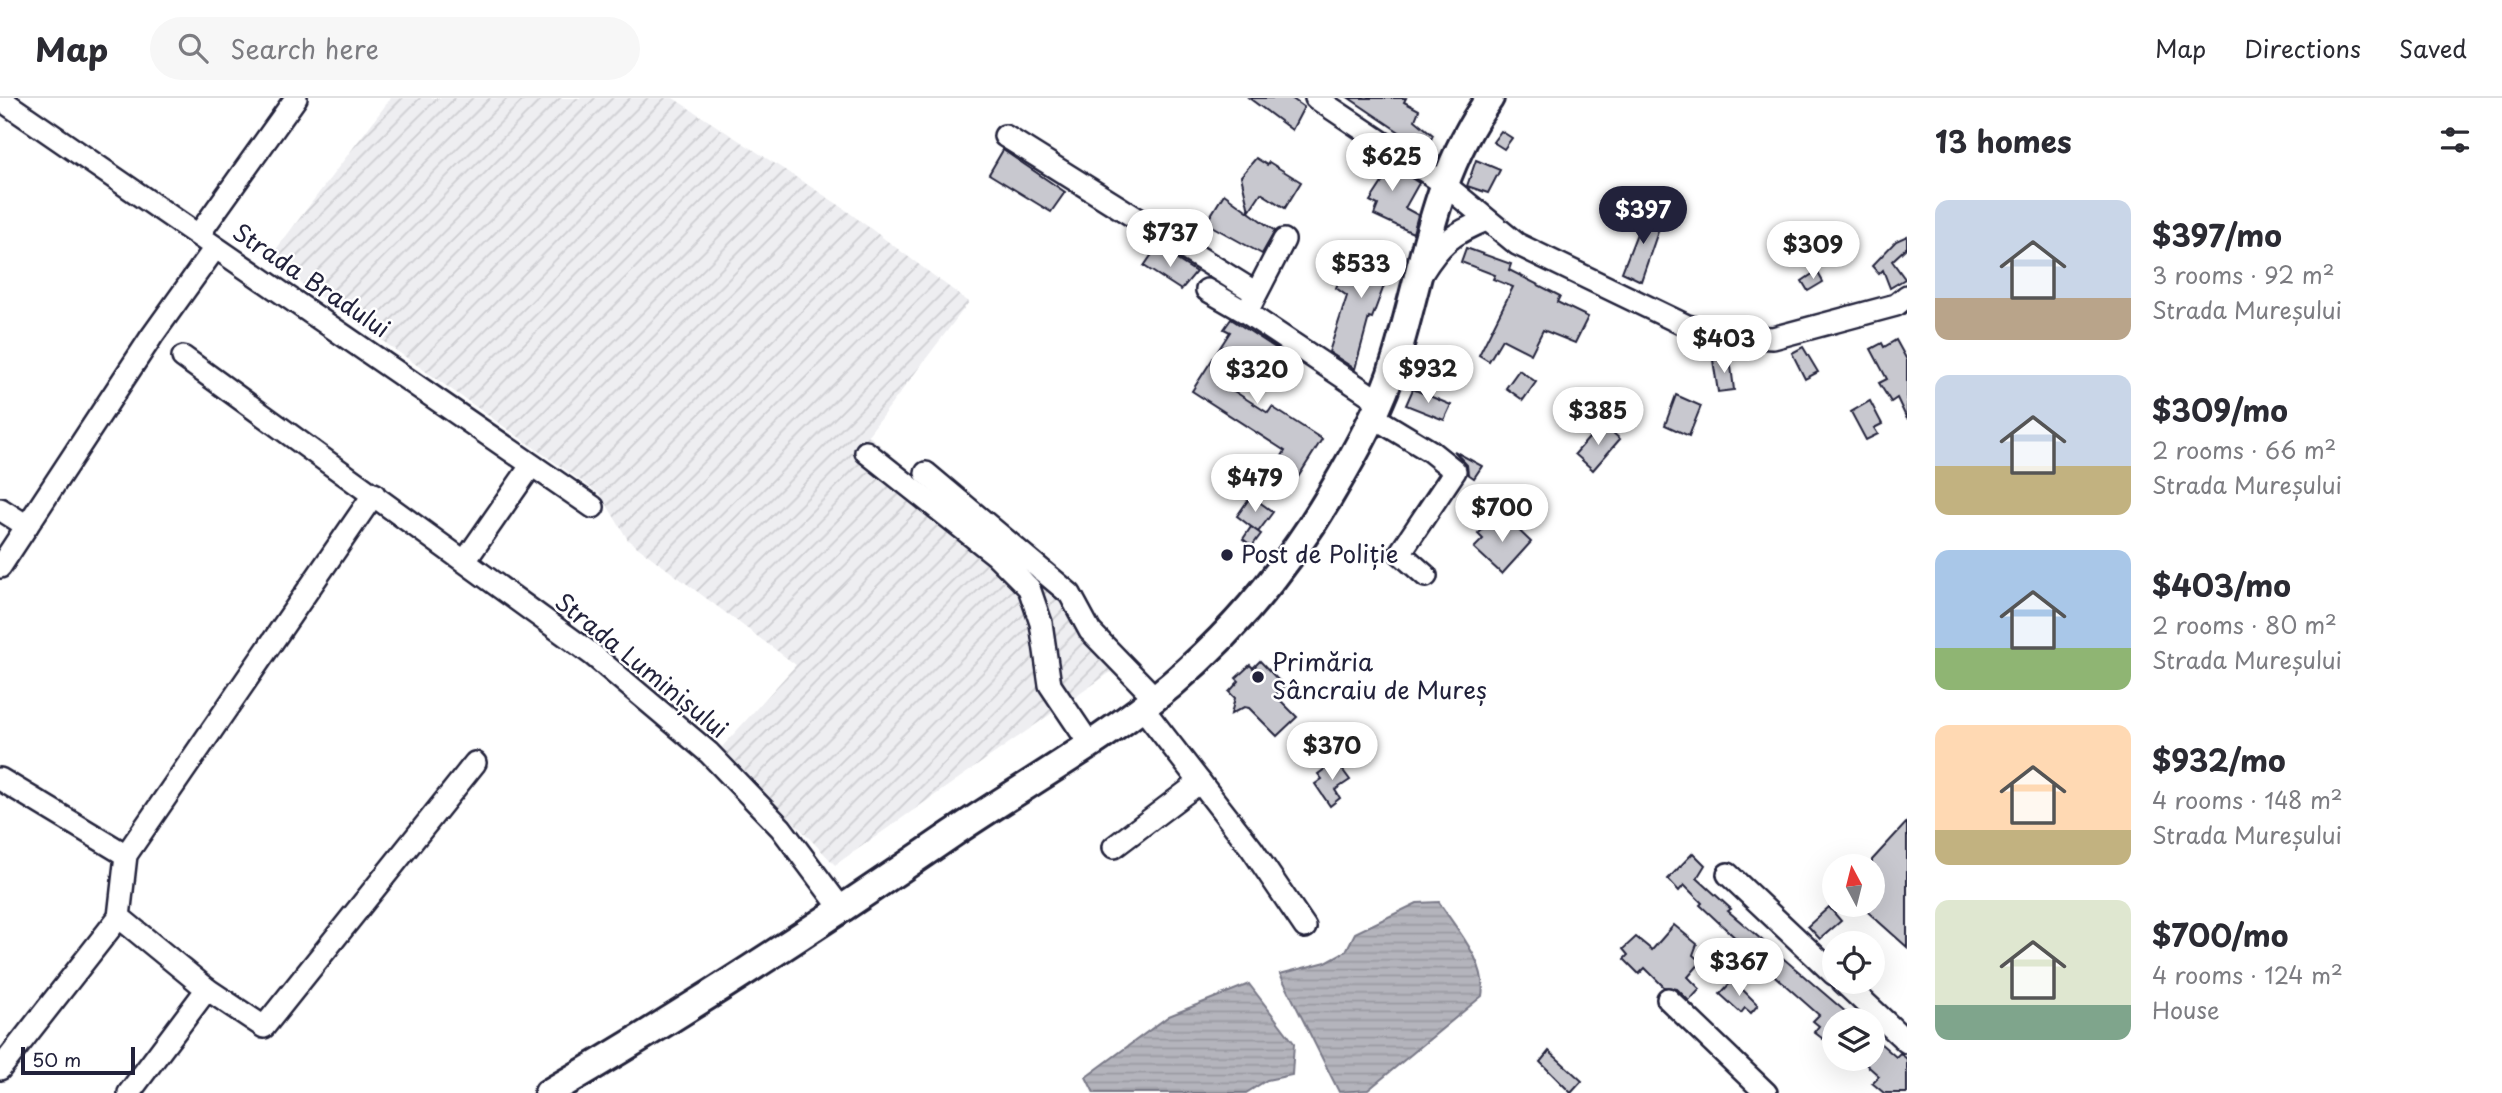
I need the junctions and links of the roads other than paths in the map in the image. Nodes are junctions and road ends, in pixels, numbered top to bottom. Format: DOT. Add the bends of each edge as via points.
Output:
graph roads {
  1 [pos="296,98"];
  2 [pos="1316,98"];
  3 [pos="1490,98"];
  4 [pos="0,99"];
  5 [pos="1005,136"];
  6 [pos="1443,183"];
  7 [pos="1486,220"];
  8 [pos="1284,240"];
  9 [pos="207,241"];
  10 [pos="1418,281"];
  11 [pos="1207,290"];
  12 [pos="1256,293"];
  13 [pos="1903,307"];
  14 [pos="1247,313"];
  15 [pos="183,357"];
  16 [pos="1376,408"];
  17 [pos="866,452"];
  18 [pos="531,466"];
  19 [pos="926,473"];
  20 [pos="374,494"];
  21 [pos="593,507"];
  22 [pos="0,509"];
  23 [pos="27,526"];
  24 [pos="465,561"];
  25 [pos="0,567"];
  26 [pos="1426,576"];
  27 [pos="1148,701"];
  28 [pos="1089,743"];
  29 [pos="475,762"];
  30 [pos="0,779"];
  31 [pos="1200,782"];
  32 [pos="1114,847"];
  33 [pos="126,855"];
  34 [pos="1728,874"];
  35 [pos="843,911"];
  36 [pos="119,918"];
  37 [pos="1306,927"];
  38 [pos="1822,963"];
  39 [pos="207,989"];
  40 [pos="1856,994"];
  41 [pos="1668,999"];
  42 [pos="1907,1042"];
  43 [pos="0,1069"];
  44 [pos="130,1093"];
  45 [pos="548,1093"];
  46 [pos="1766,1093"];
  1 -- 9 [label="street"];
  2 -- 6 [label="street"];
  3 -- 6 [label="main road" via="1467,130"];
  4 -- 9 [label="street, Strada Bradului"];
  5 -- 12 [label="street"];
  6 -- 7 [label="street"];
  6 -- 10 [label="main road"];
  7 -- 10 [label="street" via="1456,232 1435,253"];
  7 -- 13 [label="street" via="1517,244 1613,292 1686,326 1728,337 1773,338"];
  8 -- 12 [label="street"];
  9 -- 18 [label="street, Strada Bradului"];
  9 -- 23 [label="street"];
  10 -- 16 [label="main road" via="1395,362"];
  11 -- 14 [label="street"];
  12 -- 14 [label="street"];
  14 -- 16 [label="street"];
  15 -- 20 [label="street, Strada Luminișului"];
  16 -- 26 [label="street" via="1455,471 1400,553"];
  16 -- 27 [label="main road" via="1331,494 1286,562 1234,626"];
  17 -- 28 [label="street" via="996,555 1029,588 1041,622 1050,685"];
  18 -- 21 [label="street, Strada Bradului"];
  18 -- 24 [label="street"];
  19 -- 27 [label="street" via="1070,594 1090,631"];
  20 -- 24 [label="street, Strada Luminișului"];
  20 -- 33 [label="street"];
  22 -- 23 [label="street"];
  23 -- 25 [label="street"];
  24 -- 35 [label="street, Strada Luminișului" via="593,655 709,754 781,828"];
  27 -- 28 [label="main road"];
  27 -- 31 [label="street"];
  28 -- 35 [label="main road"];
  29 -- 39 [label="street" via="264,1027"];
  30 -- 33 [label="street"];
  31 -- 32 [label="street"];
  31 -- 37 [label="street"];
  33 -- 36 [label="street"];
  34 -- 38 [label="street"];
  35 -- 45 [label="main road"];
  36 -- 39 [label="street"];
  36 -- 43 [label="street"];
  39 -- 44 [label="street"];
  40 -- 42 [label="street"];
  41 -- 46 [label="street"];
}
